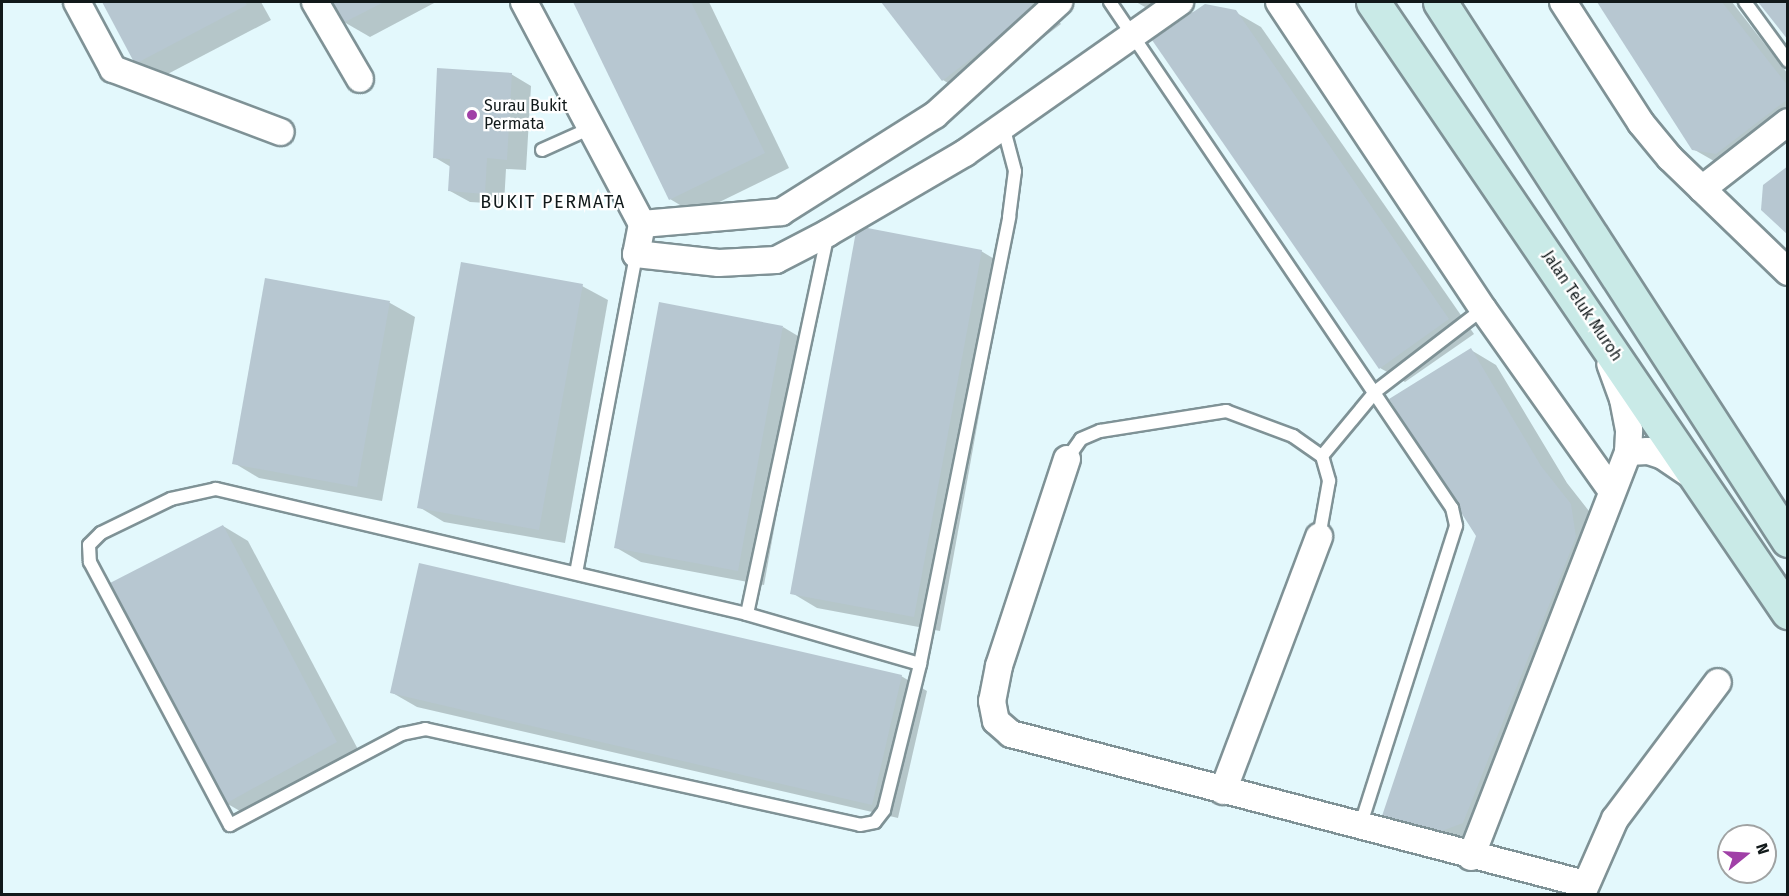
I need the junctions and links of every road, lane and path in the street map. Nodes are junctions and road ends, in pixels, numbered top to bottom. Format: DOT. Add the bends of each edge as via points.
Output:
graph roads {
  1 [pos="77,2"];
  2 [pos="315,2"];
  3 [pos="524,2"];
  4 [pos="1059,2"];
  5 [pos="1110,2"];
  6 [pos="1180,2"];
  7 [pos="1279,2"];
  8 [pos="1362,2"];
  9 [pos="1374,2"];
  10 [pos="1440,2"];
  11 [pos="1563,2"];
  12 [pos="1745,2"];
  13 [pos="1134,34"];
  14 [pos="1405,46"];
  15 [pos="1788,61"];
  16 [pos="360,79"];
  17 [pos="1788,122"];
  18 [pos="1003,126"];
  19 [pos="591,128"];
  20 [pos="281,132"];
  21 [pos="542,150"];
  22 [pos="1702,189"];
  23 [pos="642,224"];
  24 [pos="828,233"];
  25 [pos="636,255"];
  26 [pos="1788,272"];
  27 [pos="1483,309"];
  28 [pos="1595,325"];
  29 [pos="1376,391"];
  30 [pos="1628,452"];
  31 [pos="1322,456"];
  32 [pos="1067,459"];
  33 [pos="1703,482"];
  34 [pos="1612,491"];
  35 [pos="1783,530"];
  36 [pos="1319,537"];
  37 [pos="576,573"];
  38 [pos="1788,612"];
  39 [pos="747,614"];
  40 [pos="920,664"];
  41 [pos="1718,682"];
  42 [pos="1223,791"];
  43 [pos="1361,824"];
  44 [pos="1472,857"];
  45 [pos="1583,889"];
  1 -- 20 [label="street" via="113,69"];
  2 -- 16 [label="street"];
  3 -- 19 [label="street"];
  4 -- 23 [label="street" via="935,115 781,212"];
  5 -- 13 [label="lane"];
  6 -- 13 [label="street"];
  7 -- 27 [label="street"];
  8 -- 14 [label="main road"];
  9 -- 14 [label="main road, Jalan Teluk Muroh"];
  10 -- 35 [label="main road"];
  11 -- 22 [label="street" via="1641,123"];
  12 -- 15 [label="lane"];
  13 -- 18 [label="street"];
  13 -- 29 [label="lane"];
  14 -- 28 [label="main road, Jalan Teluk Muroh"];
  17 -- 22 [label="street"];
  18 -- 24 [label="street"];
  18 -- 40 [label="lane" via="1015,171 1009,217"];
  19 -- 21 [label="lane"];
  19 -- 23 [label="street"];
  22 -- 26 [label="street"];
  23 -- 25 [label="street"];
  24 -- 25 [label="street" via="776,260 719,263"];
  24 -- 39 [label="lane"];
  25 -- 37 [label="lane"];
  27 -- 29 [label="lane"];
  27 -- 34 [label="street"];
  28 -- 30 [label="street" via="1623,399 1629,430"];
  28 -- 33 [label="main road, Jalan Teluk Muroh"];
  29 -- 31 [label="lane"];
  29 -- 43 [label="lane" via="1452,508 1456,526"];
  30 -- 33 [label="street" via="1648,451 1664,456"];
  30 -- 34 [label="street"];
  31 -- 32 [label="lane" via="1293,436 1226,411 1100,430 1081,439"];
  31 -- 36 [label="lane" via="1329,481"];
  32 -- 42 [label="street" via="999,666 992,701 996,721 1011,734"];
  33 -- 38 [label="main road, Jalan Teluk Muroh"];
  34 -- 44 [label="street"];
  36 -- 42 [label="street"];
  37 -- 39 [label="lane"];
  37 -- 40 [label="lane" via="216,489 171,499 101,533 89,545 90,562 230,825 402,734 425,729 860,825 875,822 884,810"];
  39 -- 40 [label="lane"];
  41 -- 45 [label="street" via="1615,819"];
  42 -- 43 [label="street"];
  43 -- 44 [label="street"];
  44 -- 45 [label="street"];
}
